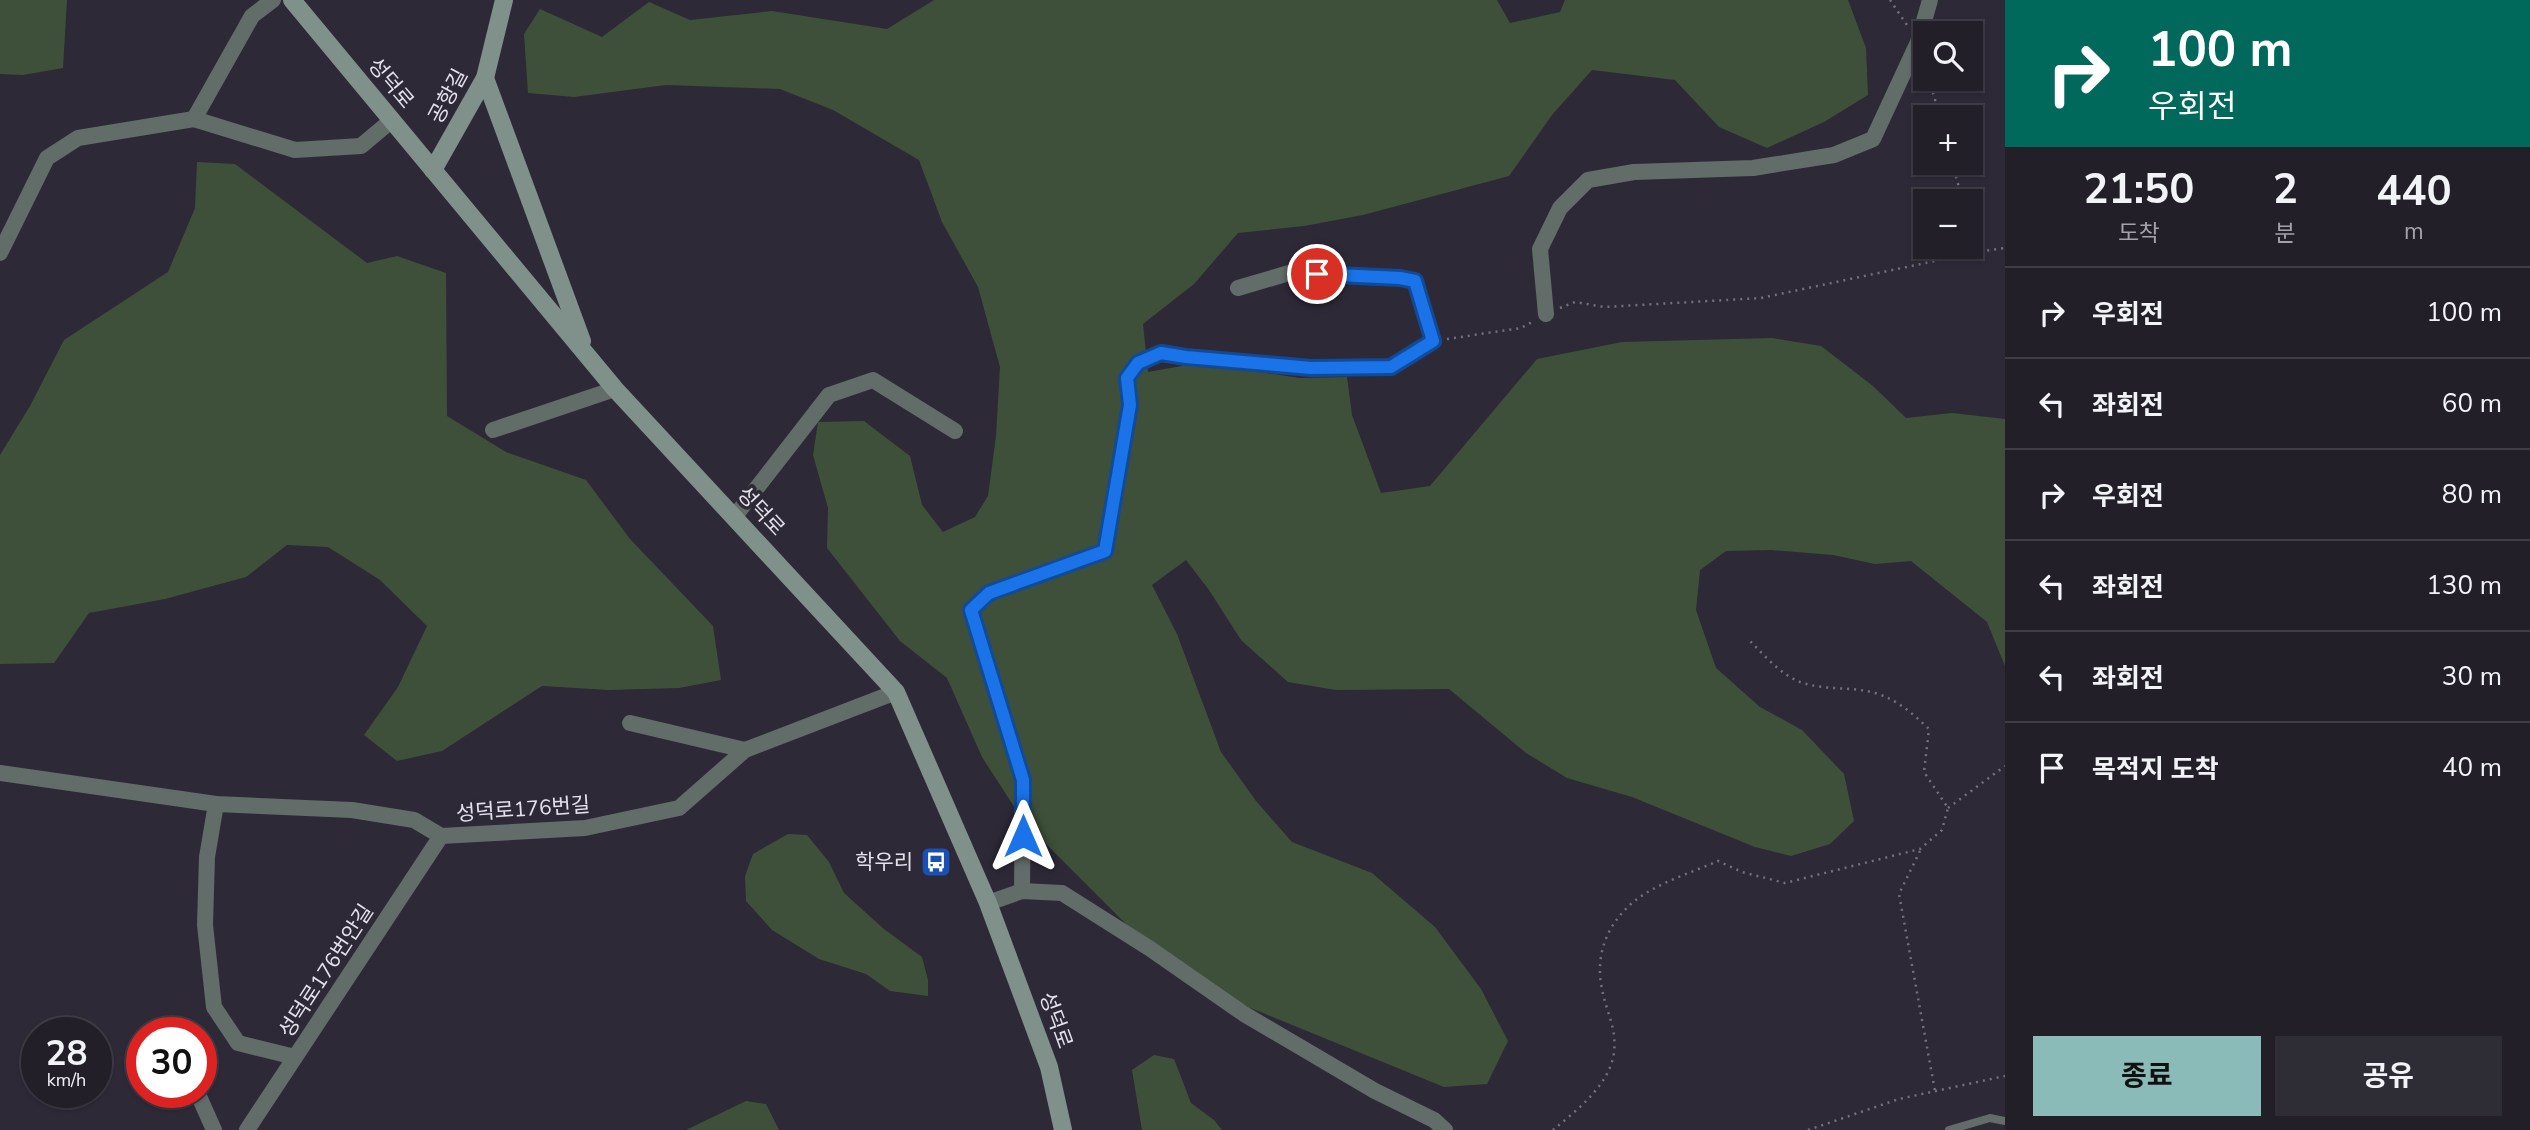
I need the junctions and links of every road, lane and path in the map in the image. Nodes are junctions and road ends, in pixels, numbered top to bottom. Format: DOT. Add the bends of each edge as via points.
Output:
graph roads {
  1 [pos="273,0"];
  2 [pos="292,0"];
  3 [pos="504,0"];
  4 [pos="1930,0"];
  5 [pos="485,78"];
  6 [pos="194,120"];
  7 [pos="392,120"];
  8 [pos="433,170"];
  9 [pos="2005,248"];
  10 [pos="1983,251"];
  11 [pos="0,253"];
  12 [pos="1944,259"];
  13 [pos="1238,288"];
  14 [pos="1546,313"];
  15 [pos="1433,341"];
  16 [pos="586,354"];
  17 [pos="615,389"];
  18 [pos="493,429"];
  19 [pos="955,431"];
  20 [pos="735,516"];
  21 [pos="1749,640"];
  22 [pos="896,692"];
  23 [pos="630,723"];
  24 [pos="745,750"];
  25 [pos="2005,766"];
  26 [pos="0,773"];
  27 [pos="216,804"];
  28 [pos="1948,807"];
  29 [pos="441,836"];
  30 [pos="1920,849"];
  31 [pos="1023,891"];
  32 [pos="988,903"];
  33 [pos="295,1057"];
  34 [pos="2005,1076"];
  35 [pos="1935,1091"];
  36 [pos="204,1108"];
  37 [pos="2005,1121"];
  38 [pos="214,1130"];
  39 [pos="247,1130"];
  40 [pos="1063,1130"];
  41 [pos="1445,1130"];
  42 [pos="1553,1130"];
  43 [pos="1808,1130"];
  44 [pos="1949,1130"];
  1 -- 6 [label="street" via="251,16"];
  2 -- 7 [label="street, 성덕로"];
  3 -- 5 [label="street, 공항길"];
  4 -- 14 [label="street" via="1918,42 1873,139 1834,155 1753,168 1634,172 1588,180 1560,208 1540,249"];
  5 -- 8 [label="street, 공항길"];
  5 -- 16 [label="street"];
  6 -- 7 [label="street" via="295,150 361,146"];
  6 -- 11 [label="street" via="78,138 47,158"];
  7 -- 8 [label="street, 성덕로"];
  8 -- 16 [label="street, 성덕로"];
  9 -- 10 [label="path"];
  12 -- 14 [label="path" via="1761,298 1604,307 1575,302"];
  13 -- 15 [label="street" via="1289,273 1415,281"];
  14 -- 15 [label="path" via="1521,328"];
  15 -- 31 [label="street" via="1391,367 1311,368 1161,353 1138,363 1132,371 1127,378 1130,405 1105,551 989,593 971,610 1023,780"];
  16 -- 17 [label="street, 성덕로"];
  17 -- 18 [label="street"];
  17 -- 20 [label="street, 성덕로"];
  19 -- 20 [label="street" via="873,380 829,395"];
  20 -- 22 [label="street, 성덕로"];
  21 -- 28 [label="path" via="1797,681 1874,693 1906,707 1929,729 1924,772"];
  22 -- 24 [label="street, 성덕로176번길"];
  22 -- 32 [label="street, 성덕로"];
  23 -- 24 [label="street"];
  24 -- 29 [label="street, 성덕로176번길" via="679,807 585,828"];
  25 -- 28 [label="path"];
  26 -- 27 [label="street, 성덕로176번길"];
  27 -- 29 [label="street, 성덕로176번길" via="352,810 414,820"];
  27 -- 33 [label="street" via="207,857 205,925 214,1007 238,1043"];
  28 -- 30 [label="path" via="1942,830"];
  29 -- 33 [label="street, 성덕로176번안길"];
  30 -- 35 [label="path" via="1899,894"];
  30 -- 42 [label="path" via="1785,883 1718,861 1632,904 1606,934 1599,959 1615,1032 1614,1054 1602,1081 1581,1107"];
  31 -- 32 [label="street"];
  31 -- 41 [label="street" via="1062,893 1244,1014"];
  32 -- 40 [label="street, 성덕로" via="1049,1067"];
  33 -- 39 [label="street, 성덕로176번안길"];
  34 -- 35 [label="path"];
  35 -- 43 [label="path"];
  36 -- 38 [label="street"];
  37 -- 44 [label="lane" via="1990,1118"];
}
